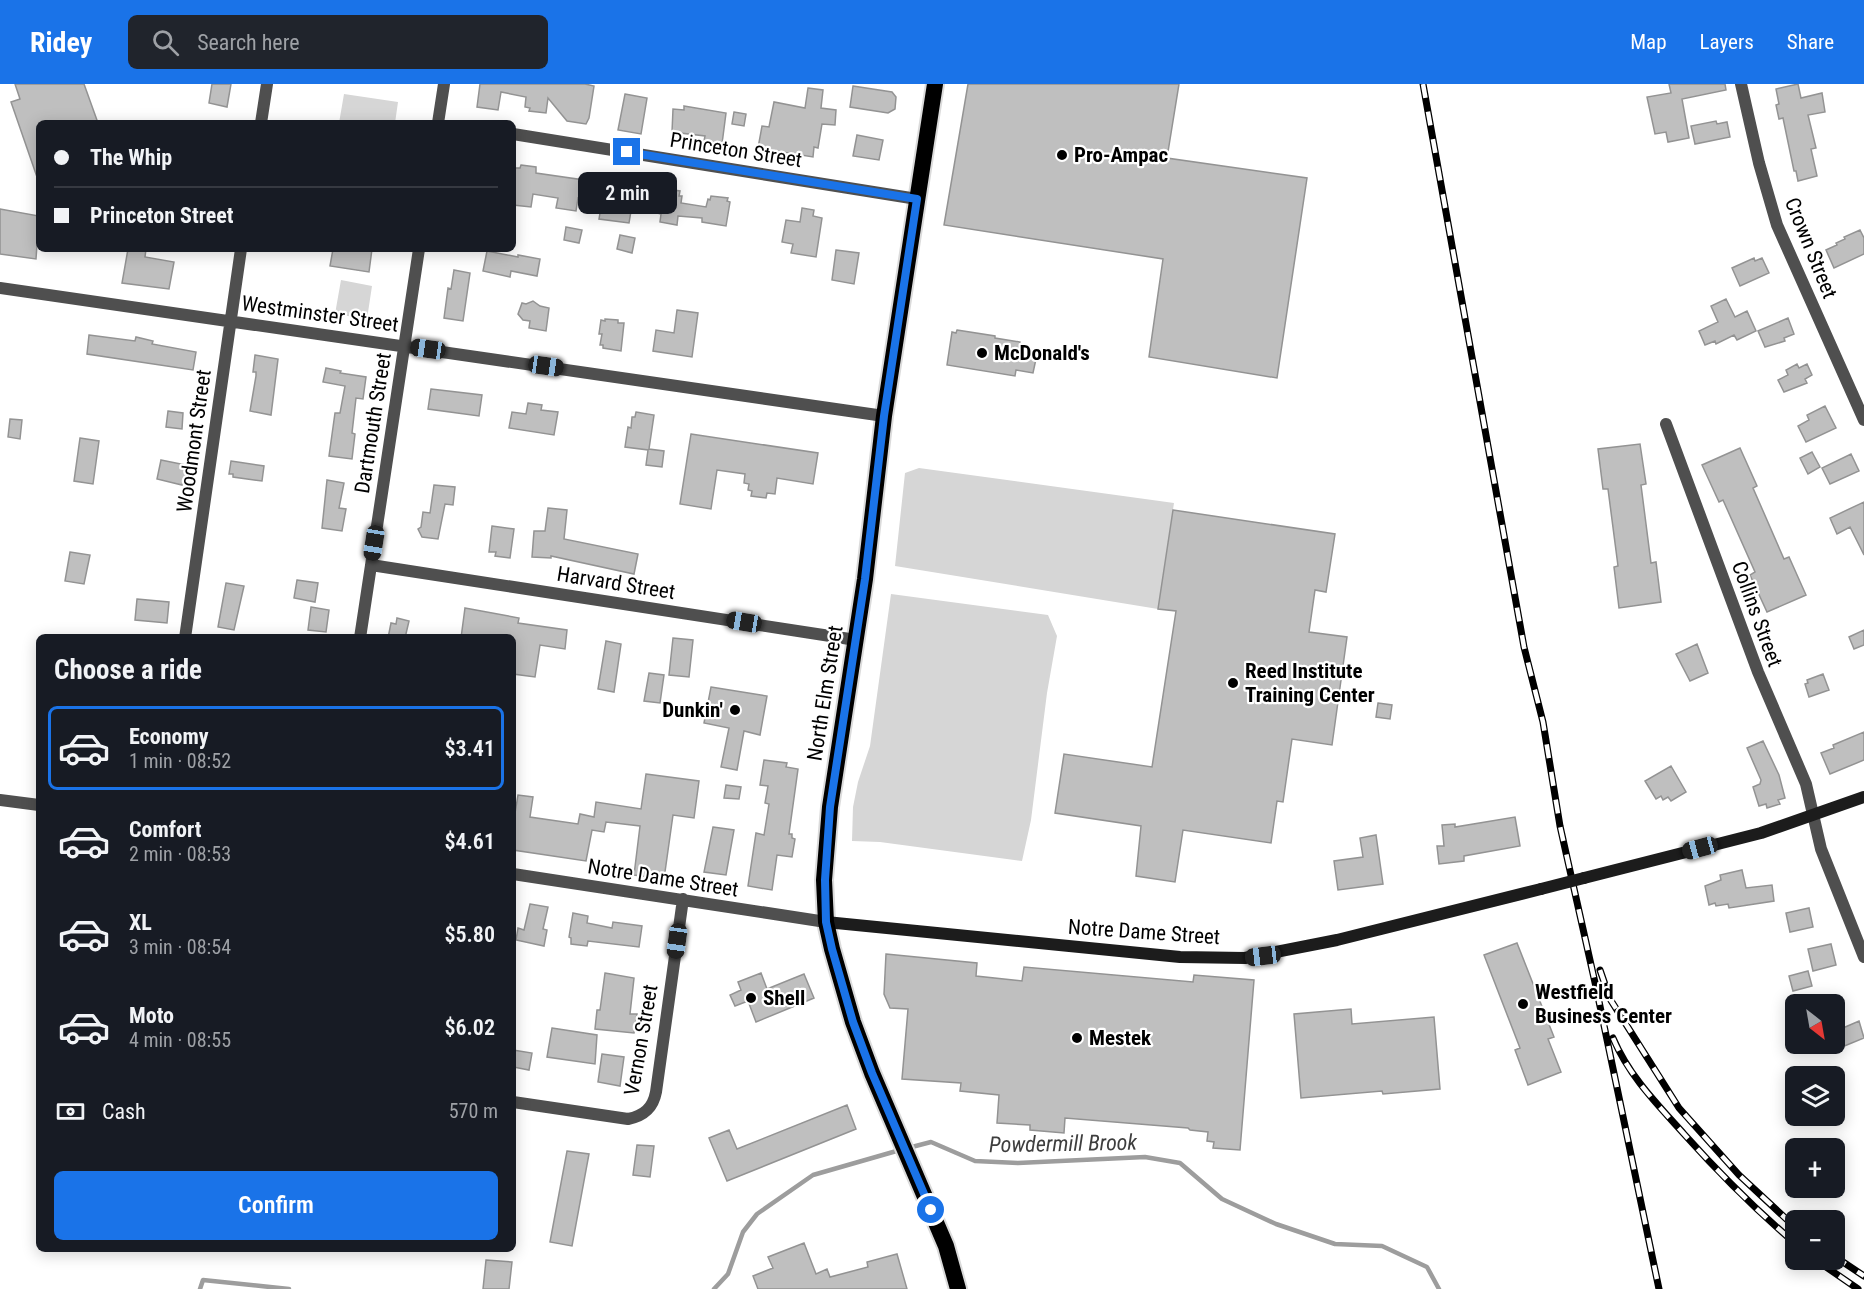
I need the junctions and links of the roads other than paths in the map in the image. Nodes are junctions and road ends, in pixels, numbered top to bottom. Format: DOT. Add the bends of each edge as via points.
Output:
graph roads {
  1 [pos="267,84"];
  2 [pos="444,84"];
  3 [pos="935,84"];
  4 [pos="1741,84"];
  5 [pos="261,120"];
  6 [pos="441,120"];
  7 [pos="516,134"];
  8 [pos="917,199"];
  9 [pos="242,252"];
  10 [pos="419,252"];
  11 [pos="0,288"];
  12 [pos="230,321"];
  13 [pos="404,346"];
  14 [pos="884,416"];
  15 [pos="1864,420"];
  16 [pos="1666,424"];
  17 [pos="371,565"];
  18 [pos="187,634"];
  19 [pos="361,634"];
  20 [pos="856,640"];
  21 [pos="1864,797"];
  22 [pos="0,800"];
  23 [pos="36,805"];
  24 [pos="1814,816"];
  25 [pos="516,874"];
  26 [pos="683,899"];
  27 [pos="826,922"];
  28 [pos="1864,957"];
  29 [pos="516,1102"];
  30 [pos="958,1289"];
  1 -- 5 [label="street"];
  2 -- 6 [label="street"];
  3 -- 8 [label="highway, North Elm Street"];
  4 -- 15 [label="street, Crown Street" via="1777,225"];
  7 -- 8 [label="street, Princeton Street"];
  8 -- 14 [label="highway, North Elm Street"];
  9 -- 12 [label="street, Woodmont Street"];
  10 -- 13 [label="street, Dartmouth Street"];
  11 -- 12 [label="street, Westminster Street"];
  12 -- 13 [label="street, Westminster Street"];
  12 -- 18 [label="street, Woodmont Street"];
  13 -- 14 [label="street, Westminster Street"];
  13 -- 17 [label="street, Dartmouth Street"];
  14 -- 20 [label="highway, North Elm Street"];
  16 -- 24 [label="street, Collins Street" via="1762,684 1806,784"];
  17 -- 19 [label="street, Dartmouth Street"];
  17 -- 20 [label="street, Harvard Street"];
  20 -- 27 [label="highway, North Elm Street" via="830,807 825,854"];
  21 -- 24 [label="main road, Notre Dame Street"];
  22 -- 23 [label="street"];
  24 -- 27 [label="main road, Notre Dame Street, bridge" via="1761,833 1337,940 1245,958 1180,957"];
  24 -- 28 [label="street, Collins Street" via="1815,832 1829,874"];
  25 -- 26 [label="street, Notre Dame Street"];
  26 -- 27 [label="street, Notre Dame Street"];
  26 -- 29 [label="street, Vernon Street" via="651,1107 636,1118 620,1119"];
  27 -- 30 [label="highway, North Elm Street" via="853,1022 946,1246"];
}
